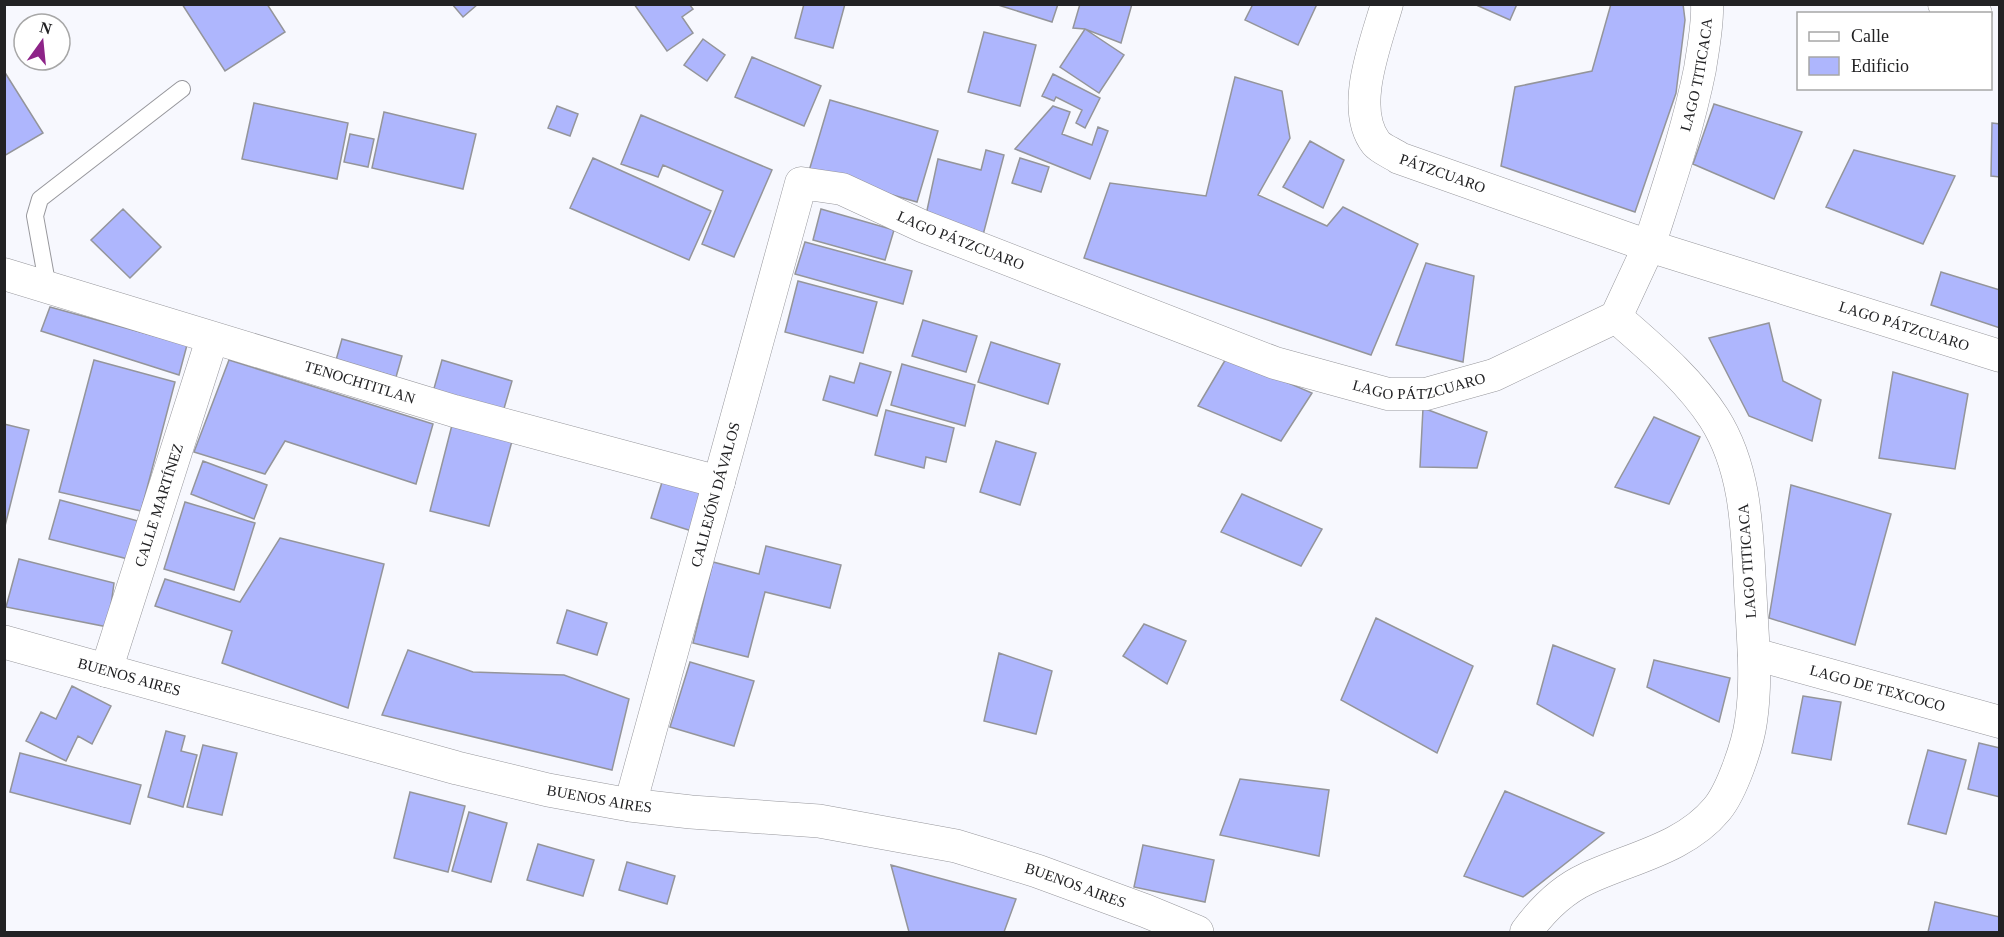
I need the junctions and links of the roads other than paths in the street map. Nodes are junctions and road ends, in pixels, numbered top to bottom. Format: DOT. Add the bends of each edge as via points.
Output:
graph roads {
  1 [pos="1387,4"];
  2 [pos="1707,4"];
  3 [pos="1944,4"];
  4 [pos="1970,12"];
  5 [pos="182,89"];
  6 [pos="801,183"];
  7 [pos="1649,246"];
  8 [pos="4,274"];
  9 [pos="48,288"];
  10 [pos="1616,317"];
  11 [pos="212,339"];
  12 [pos="2000,356"];
  13 [pos="719,482"];
  14 [pos="4,642"];
  15 [pos="1754,654"];
  16 [pos="106,671"];
  17 [pos="2000,722"];
  18 [pos="630,805"];
  19 [pos="1197,933"];
  20 [pos="1526,933"];
  1 -- 7 [label="street, PÁTZCUARO" via="1364,92 1365,124 1377,144 1399,158"];
  2 -- 7 [label="street, LAGO TITICACA" via="1695,93"];
  3 -- 4 [label="street"];
  5 -- 9 [label="lane" via="40,199 35,216"];
  6 -- 10 [label="street, LAGO PÁTZCUARO" via="842,189 922,226 1275,363 1388,394 1426,394 1494,375"];
  6 -- 13 [label="street, CALLEJÓN DÁVALOS"];
  7 -- 10 [label="street"];
  7 -- 12 [label="street, LAGO PÁTZCUARO"];
  8 -- 9 [label="street, TENOCHTITLAN"];
  9 -- 11 [label="street, TENOCHTITLAN"];
  10 -- 15 [label="street, LAGO TITICACA" via="1676,370 1714,418 1734,460 1746,515"];
  11 -- 13 [label="street, TENOCHTITLAN" via="454,411"];
  11 -- 16 [label="street, CALLE MARTÍNEZ"];
  13 -- 18 [label="street, CALLEJÓN DÁVALOS"];
  14 -- 16 [label="street, BUENOS AIRES"];
  15 -- 17 [label="street, LAGO DE TEXCOCO"];
  15 -- 20 [label="street, LAGO TITICACA" via="1751,720 1736,773 1718,808 1690,834 1585,879 1556,897"];
  16 -- 18 [label="street, BUENOS AIRES" via="457,768"];
  18 -- 19 [label="street, BUENOS AIRES" via="819,821 956,846 1037,871"];
}
